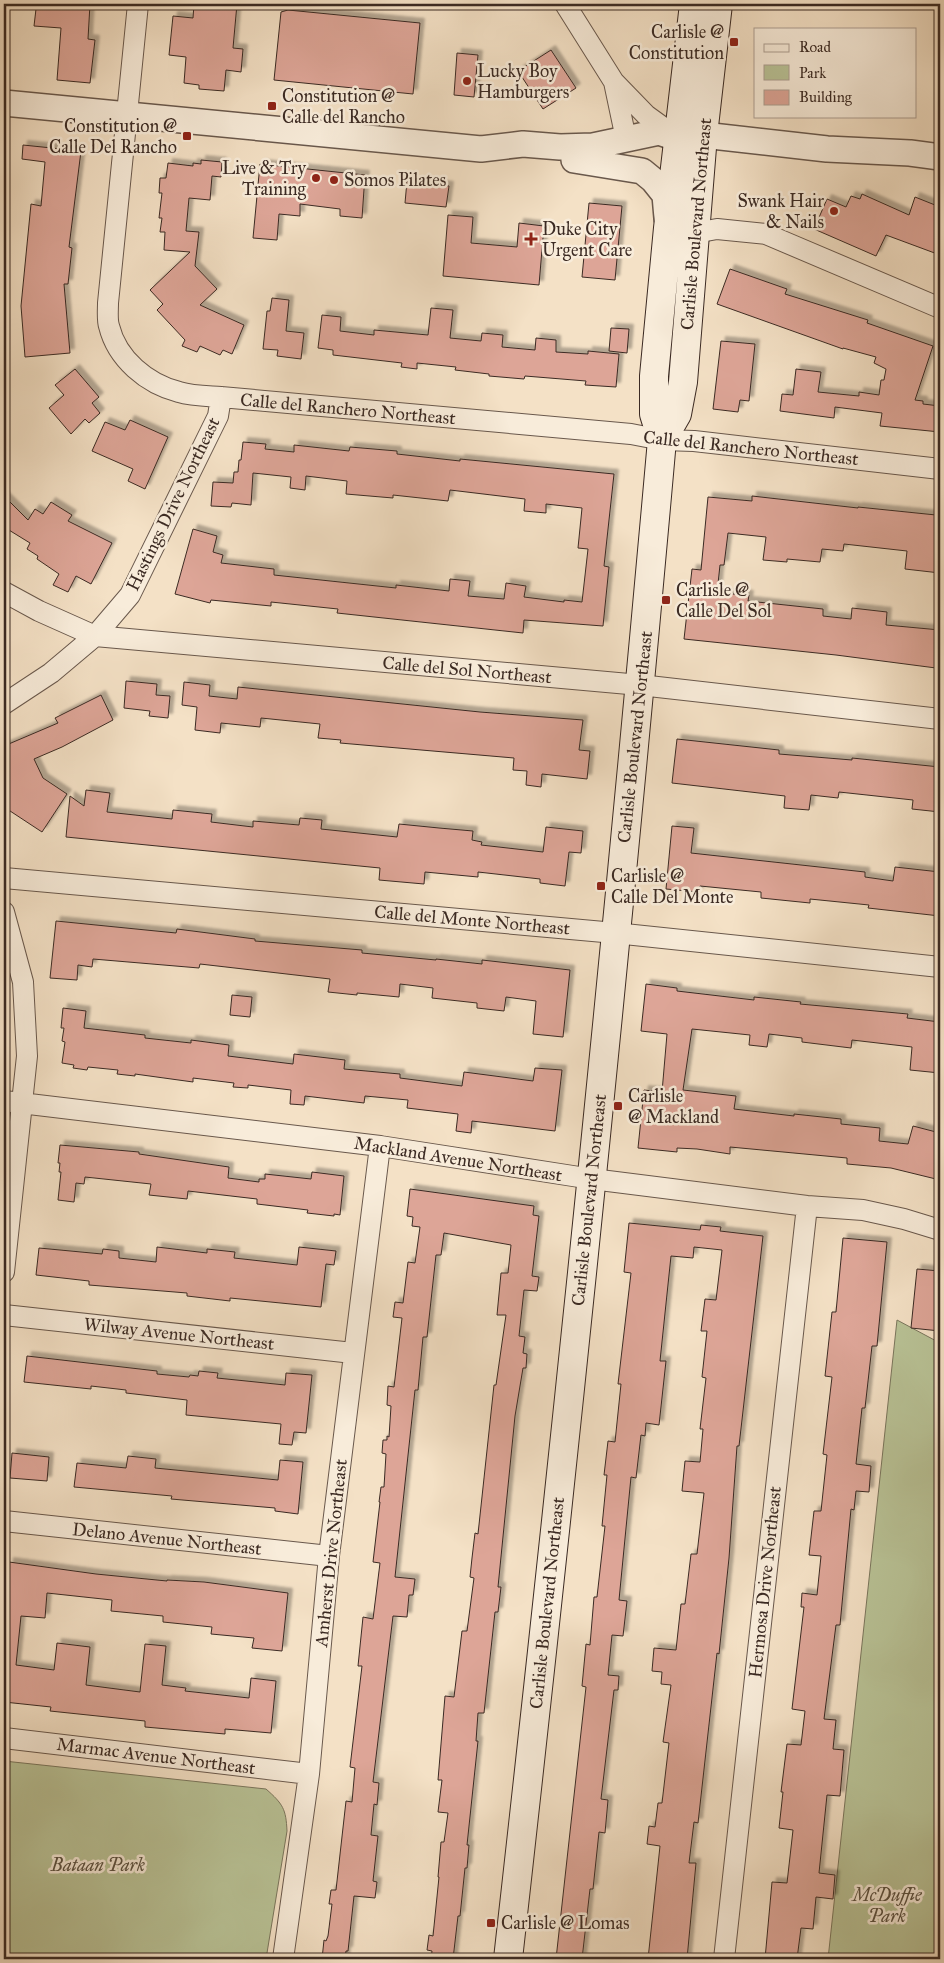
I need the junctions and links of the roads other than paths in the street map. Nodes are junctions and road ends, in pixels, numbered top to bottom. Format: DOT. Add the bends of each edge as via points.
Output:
graph roads {
  1 [pos="138,4"];
  2 [pos="565,4"];
  3 [pos="694,4"];
  4 [pos="718,4"];
  5 [pos="614,82"];
  6 [pos="4,103"];
  7 [pos="128,114"];
  8 [pos="691,137"];
  9 [pos="626,139"];
  10 [pos="488,149"];
  11 [pos="940,157"];
  12 [pos="574,160"];
  13 [pos="668,228"];
  14 [pos="695,233"];
  15 [pos="662,300"];
  16 [pos="940,308"];
  17 [pos="683,382"];
  18 [pos="221,397"];
  19 [pos="662,440"];
  20 [pos="940,469"];
  21 [pos="4,592"];
  22 [pos="95,636"];
  23 [pos="640,685"];
  24 [pos="4,704"];
  25 [pos="940,719"];
  26 [pos="4,878"];
  27 [pos="4,912"];
  28 [pos="615,933"];
  29 [pos="940,967"];
  30 [pos="13,1102"];
  31 [pos="380,1146"];
  32 [pos="592,1179"];
  33 [pos="807,1206"];
  34 [pos="940,1230"];
  35 [pos="4,1272"];
  36 [pos="4,1315"];
  37 [pos="353,1353"];
  38 [pos="4,1522"];
  39 [pos="329,1556"];
  40 [pos="4,1738"];
  41 [pos="309,1774"];
  42 [pos="283,1959"];
  43 [pos="508,1959"];
  44 [pos="724,1959"];
  1 -- 7 [label="street, Calle del Ranchero Northeast"];
  2 -- 5 [label="street"];
  3 -- 8 [label="main road, Carlisle Boulevard Northeast"];
  4 -- 8 [label="main road, Carlisle Boulevard Northeast"];
  5 -- 8 [label="street" via="646,115"];
  5 -- 9 [label="street"];
  6 -- 7 [label="street"];
  7 -- 10 [label="street"];
  7 -- 18 [label="street, Calle del Ranchero Northeast" via="108,325 117,346 131,365 153,382 179,392"];
  8 -- 9 [label="street" via="659,132"];
  8 -- 11 [label="street"];
  8 -- 12 [label="street" via="620,157"];
  8 -- 13 [label="main road, Carlisle Boulevard Northeast"];
  8 -- 14 [label="main road, Carlisle Boulevard Northeast"];
  9 -- 10 [label="street" via="593,146 523,144"];
  10 -- 12 [label="street" via="525,158"];
  12 -- 13 [label="street" via="642,171 665,196"];
  13 -- 15 [label="main road, Carlisle Boulevard Northeast"];
  14 -- 16 [label="street" via="717,229 766,234"];
  14 -- 17 [label="main road, Carlisle Boulevard Northeast"];
  15 -- 17 [label="main road" via="671,308 672,350"];
  15 -- 19 [label="main road, Carlisle Boulevard Northeast" via="654,376 654,414"];
  17 -- 19 [label="main road, Carlisle Boulevard Northeast" via="677,414"];
  18 -- 19 [label="street, Calle del Ranchero Northeast" via="631,434"];
  18 -- 22 [label="street, Hastings Drive Northeast" via="218,416 130,595"];
  19 -- 20 [label="street, Calle del Ranchero Northeast"];
  19 -- 23 [label="main road, Carlisle Boulevard Northeast"];
  21 -- 22 [label="street, Calle del Sol Northeast"];
  22 -- 23 [label="street, Calle del Sol Northeast"];
  22 -- 24 [label="street, Hastings Drive Northeast" via="51,673"];
  23 -- 25 [label="street, Calle del Sol Northeast"];
  23 -- 28 [label="main road, Carlisle Boulevard Northeast"];
  26 -- 28 [label="street, Calle del Monte Northeast"];
  27 -- 30 [label="street" via="23,982 27,1056"];
  28 -- 29 [label="street, Calle del Monte Northeast"];
  28 -- 32 [label="main road, Carlisle Boulevard Northeast"];
  30 -- 31 [label="street, Mackland Avenue Northeast"];
  30 -- 35 [label="street"];
  31 -- 32 [label="street, Mackland Avenue Northeast"];
  31 -- 37 [label="street, Amherst Drive Northeast"];
  32 -- 33 [label="street, Mackland Avenue Northeast"];
  32 -- 43 [label="main road, Carlisle Boulevard Northeast"];
  33 -- 34 [label="street, Mackland Avenue Northeast" via="863,1210"];
  33 -- 44 [label="street, Hermosa Drive Northeast"];
  36 -- 37 [label="street, Wilway Avenue Northeast"];
  37 -- 39 [label="street, Amherst Drive Northeast"];
  38 -- 39 [label="street, Delano Avenue Northeast"];
  39 -- 41 [label="street, Amherst Drive Northeast"];
  40 -- 41 [label="street, Marmac Avenue Northeast"];
  41 -- 42 [label="street, Amherst Drive Northeast"];
}
